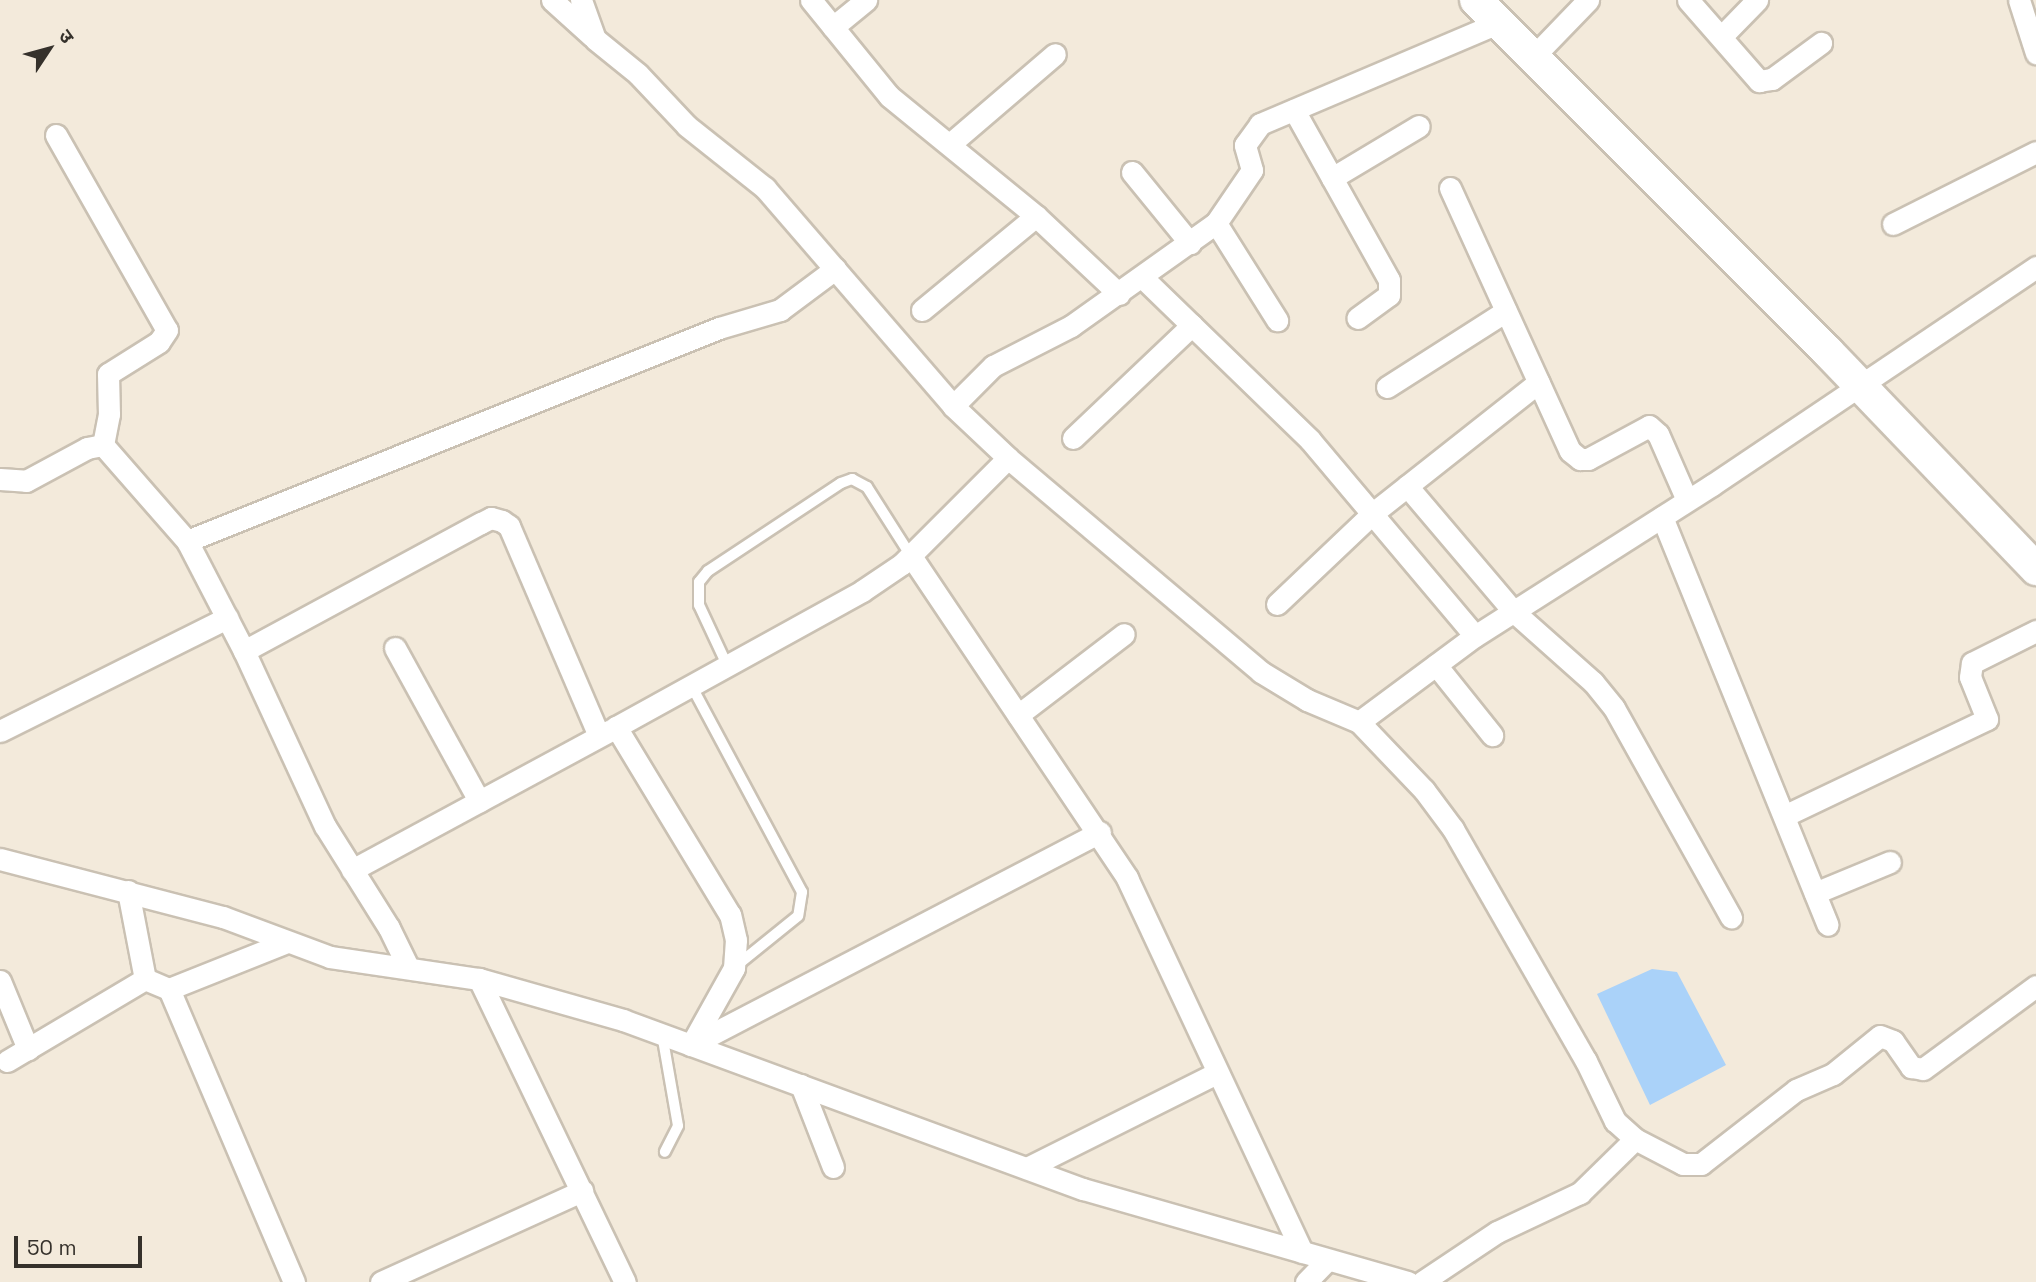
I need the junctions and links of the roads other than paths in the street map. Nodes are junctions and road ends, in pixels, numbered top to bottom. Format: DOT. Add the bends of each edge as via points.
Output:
graph roads {
  1 [pos="552,0"];
  2 [pos="581,0"];
  3 [pos="811,0"];
  4 [pos="866,0"];
  5 [pos="1476,0"];
  6 [pos="1588,0"];
  7 [pos="1688,0"];
  8 [pos="1757,0"];
  9 [pos="2020,0"];
  10 [pos="1500,22"];
  11 [pos="833,27"];
  12 [pos="1723,35"];
  13 [pos="595,39"];
  14 [pos="1821,43"];
  15 [pos="2036,53"];
  16 [pos="1055,54"];
  17 [pos="1534,56"];
  18 [pos="1294,110"];
  19 [pos="1419,126"];
  20 [pos="57,135"];
  21 [pos="950,144"];
  22 [pos="2036,152"];
  23 [pos="1132,172"];
  24 [pos="1332,178"];
  25 [pos="1450,188"];
  26 [pos="1036,216"];
  27 [pos="1216,223"];
  28 [pos="1893,224"];
  29 [pos="1190,243"];
  30 [pos="2036,267"];
  31 [pos="835,269"];
  32 [pos="1143,278"];
  33 [pos="1119,293"];
  34 [pos="922,310"];
  35 [pos="1506,311"];
  36 [pos="1357,318"];
  37 [pos="1277,320"];
  38 [pos="1192,325"];
  39 [pos="1539,382"];
  40 [pos="1858,384"];
  41 [pos="1388,387"];
  42 [pos="953,405"];
  43 [pos="1073,439"];
  44 [pos="103,445"];
  45 [pos="1008,458"];
  46 [pos="0,479"];
  47 [pos="1407,486"];
  48 [pos="1687,500"];
  49 [pos="1373,513"];
  50 [pos="1662,517"];
  51 [pos="187,541"];
  52 [pos="911,556"];
  53 [pos="2032,558"];
  54 [pos="1277,604"];
  55 [pos="1513,611"];
  56 [pos="228,618"];
  57 [pos="2036,631"];
  58 [pos="1124,634"];
  59 [pos="1475,636"];
  60 [pos="395,648"];
  61 [pos="244,650"];
  62 [pos="727,664"];
  63 [pos="1436,665"];
  64 [pos="691,685"];
  65 [pos="1018,715"];
  66 [pos="1359,722"];
  67 [pos="0,731"];
  68 [pos="608,732"];
  69 [pos="1492,735"];
  70 [pos="479,802"];
  71 [pos="1784,816"];
  72 [pos="1100,832"];
  73 [pos="0,859"];
  74 [pos="1890,862"];
  75 [pos="352,870"];
  76 [pos="128,891"];
  77 [pos="1815,893"];
  78 [pos="1731,917"];
  79 [pos="1828,925"];
  80 [pos="287,942"];
  81 [pos="408,967"];
  82 [pos="734,968"];
  83 [pos="145,979"];
  84 [pos="479,979"];
  85 [pos="0,981"];
  86 [pos="2036,986"];
  87 [pos="169,989"];
  88 [pos="662,1034"];
  89 [pos="691,1045"];
  90 [pos="28,1049"];
  91 [pos="7,1061"];
  92 [pos="1217,1073"];
  93 [pos="801,1085"];
  94 [pos="1635,1139"];
  95 [pos="665,1152"];
  96 [pos="833,1167"];
  97 [pos="1027,1168"];
  98 [pos="582,1191"];
  99 [pos="1302,1252"];
  100 [pos="1327,1260"];
  101 [pos="1348,1275"];
  102 [pos="294,1282"];
  103 [pos="381,1282"];
  104 [pos="625,1282"];
  105 [pos="1306,1282"];
  106 [pos="1408,1282"];
  107 [pos="1422,1282"];
  1 -- 13 [label="street"];
  2 -- 13 [label="street"];
  3 -- 11 [label="street"];
  4 -- 11 [label="street"];
  5 -- 10 [label="main road"];
  6 -- 17 [label="street"];
  7 -- 12 [label="street"];
  8 -- 12 [label="street"];
  9 -- 15 [label="street"];
  10 -- 17 [label="main road"];
  10 -- 18 [label="street"];
  11 -- 21 [label="street" via="889,96"];
  12 -- 14 [label="street" via="1759,81 1772,79"];
  13 -- 31 [label="street" via="638,74 687,126 758,181"];
  16 -- 21 [label="street"];
  17 -- 40 [label="main road"];
  18 -- 24 [label="street"];
  18 -- 27 [label="street" via="1260,124 1249,134 1245,145 1252,170"];
  19 -- 24 [label="street"];
  20 -- 44 [label="street" via="167,330 159,342 108,374 109,414"];
  21 -- 26 [label="street"];
  22 -- 28 [label="street"];
  23 -- 29 [label="street"];
  24 -- 36 [label="street" via="1392,288 1385,299"];
  25 -- 35 [label="street"];
  26 -- 33 [label="street"];
  26 -- 34 [label="street"];
  27 -- 29 [label="street"];
  27 -- 37 [label="street"];
  29 -- 32 [label="street"];
  30 -- 40 [label="street"];
  31 -- 42 [label="street"];
  31 -- 51 [label="street" via="780,310 719,328"];
  32 -- 33 [label="street"];
  32 -- 38 [label="street"];
  33 -- 42 [label="street" via="1071,326 993,366"];
  35 -- 39 [label="street"];
  35 -- 41 [label="street"];
  38 -- 43 [label="street"];
  38 -- 49 [label="street" via="1261,388"];
  39 -- 47 [label="street"];
  39 -- 48 [label="street" via="1574,456 1588,459 1649,426 1658,433"];
  40 -- 48 [label="street"];
  40 -- 53 [label="main road"];
  42 -- 45 [label="street"];
  44 -- 46 [label="street" via="87,448 26,481"];
  44 -- 51 [label="street"];
  45 -- 52 [label="street"];
  45 -- 66 [label="street" via="1261,672 1307,700"];
  47 -- 49 [label="street"];
  47 -- 55 [label="street"];
  48 -- 50 [label="street"];
  49 -- 54 [label="street"];
  49 -- 59 [label="street"];
  50 -- 55 [label="street"];
  50 -- 71 [label="street"];
  51 -- 56 [label="street"];
  52 -- 62 [label="street" via="862,591"];
  52 -- 62 [label="lane" via="867,487 852,479 841,483 708,571 699,582 699,605"];
  52 -- 65 [label="street"];
  55 -- 59 [label="street"];
  55 -- 78 [label="street" via="1593,682 1614,708"];
  56 -- 61 [label="street"];
  56 -- 67 [label="street"];
  57 -- 71 [label="street" via="1972,663 1970,677 1987,719"];
  58 -- 65 [label="street"];
  59 -- 63 [label="street"];
  60 -- 70 [label="street"];
  61 -- 68 [label="street" via="481,523 502,521 509,526"];
  61 -- 75 [label="street" via="325,826"];
  62 -- 64 [label="street"];
  63 -- 66 [label="street"];
  63 -- 69 [label="street"];
  64 -- 68 [label="street"];
  64 -- 82 [label="lane" via="802,892 797,916"];
  65 -- 72 [label="street"];
  66 -- 94 [label="street" via="1424,790 1453,829 1586,1061 1615,1121"];
  68 -- 70 [label="street"];
  68 -- 82 [label="street" via="730,915 736,940"];
  70 -- 75 [label="street"];
  71 -- 77 [label="street"];
  72 -- 89 [label="street"];
  72 -- 92 [label="street" via="1127,878"];
  73 -- 76 [label="street"];
  74 -- 77 [label="street"];
  75 -- 81 [label="street"];
  76 -- 80 [label="street" via="223,917"];
  76 -- 83 [label="street"];
  77 -- 79 [label="street"];
  80 -- 81 [label="street" via="330,957"];
  80 -- 87 [label="street"];
  81 -- 84 [label="street"];
  82 -- 89 [label="street"];
  83 -- 87 [label="street"];
  83 -- 90 [label="street"];
  84 -- 88 [label="street"];
  84 -- 98 [label="street"];
  85 -- 90 [label="street"];
  86 -- 94 [label="street" via="1923,1069 1911,1067 1893,1041 1880,1036 1833,1074 1796,1090 1701,1164 1683,1164"];
  87 -- 102 [label="street"];
  88 -- 89 [label="street"];
  88 -- 95 [label="lane" via="678,1126"];
  89 -- 93 [label="street"];
  90 -- 91 [label="street"];
  92 -- 97 [label="street"];
  92 -- 99 [label="street"];
  93 -- 96 [label="street"];
  93 -- 97 [label="street"];
  94 -- 107 [label="street" via="1580,1192 1497,1232"];
  97 -- 99 [label="street"];
  98 -- 103 [label="street"];
  98 -- 104 [label="street"];
  99 -- 100 [label="street"];
  100 -- 101 [label="street"];
  100 -- 105 [label="street"];
  101 -- 106 [label="street"];
}
